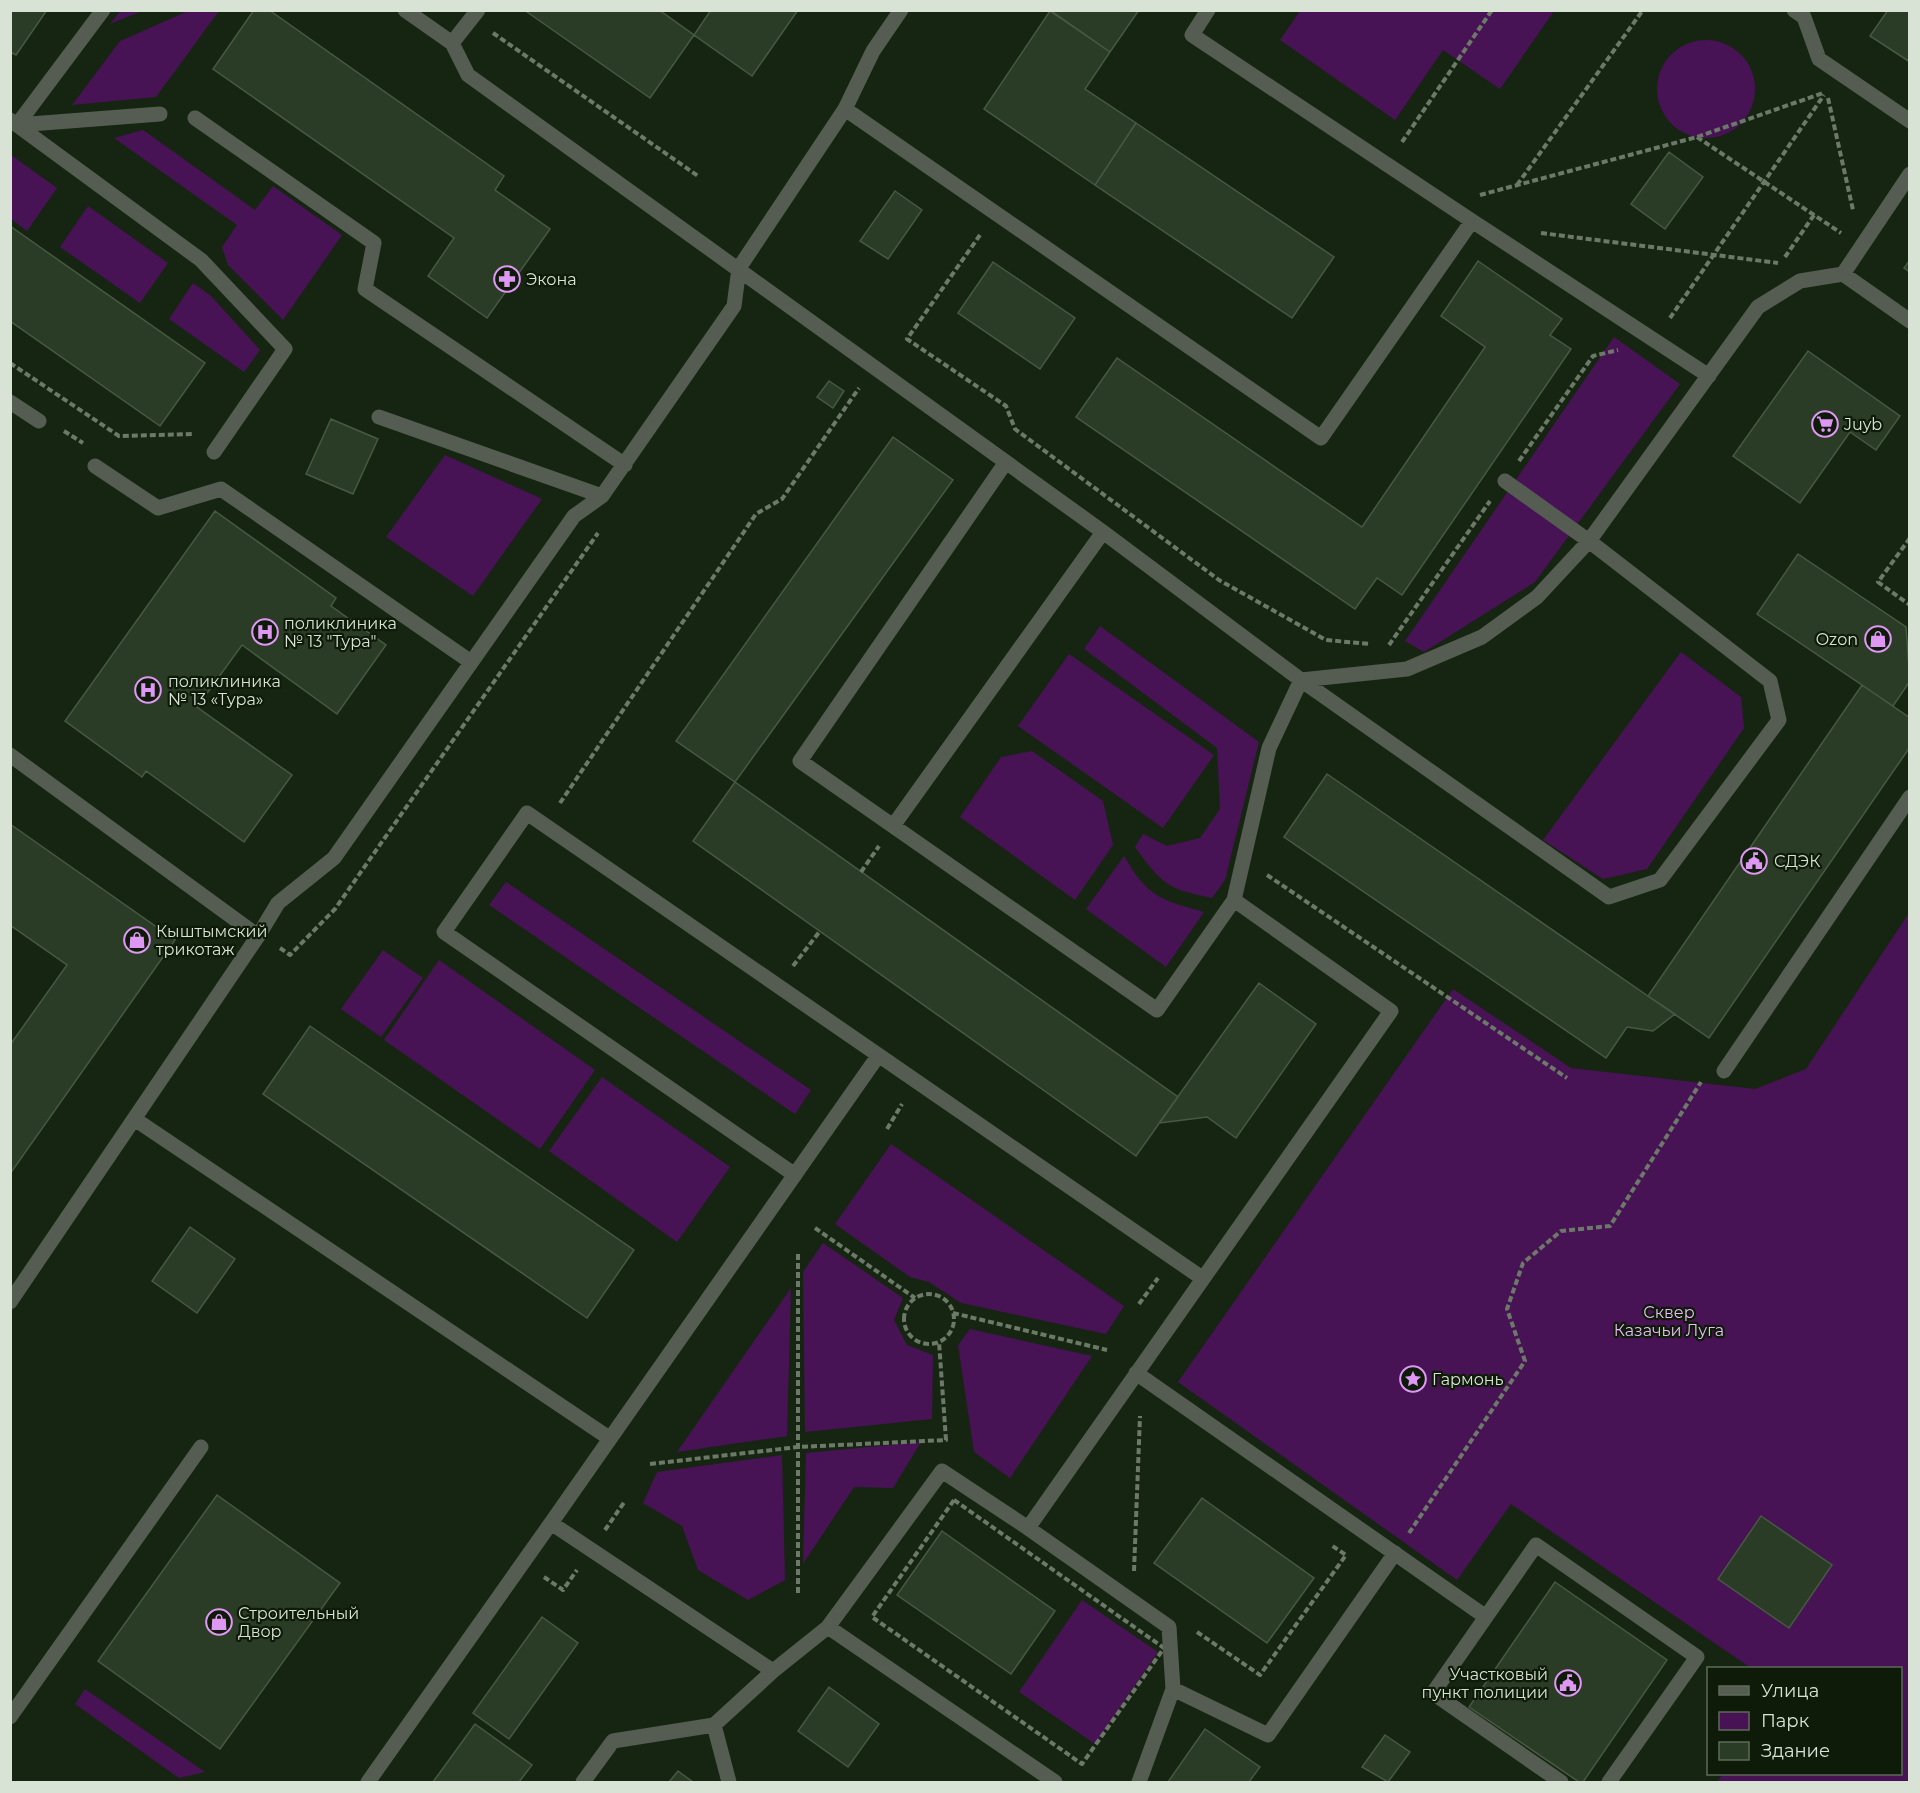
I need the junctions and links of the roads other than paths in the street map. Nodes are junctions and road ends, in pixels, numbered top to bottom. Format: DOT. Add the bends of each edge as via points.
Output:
graph roads {
  1 [pos="103,10"];
  2 [pos="405,10"];
  3 [pos="901,10"];
  4 [pos="1208,10"];
  5 [pos="1794,10"];
  6 [pos="475,15"];
  7 [pos="452,43"];
  8 [pos="845,109"];
  9 [pos="160,114"];
  10 [pos="195,118"];
  11 [pos="1910,121"];
  12 [pos="14,123"];
  13 [pos="1910,174"];
  14 [pos="1472,221"];
  15 [pos="739,268"];
  16 [pos="1844,274"];
  17 [pos="1910,321"];
  18 [pos="1709,376"];
  19 [pos="10,402"];
  20 [pos="379,417"];
  21 [pos="39,422"];
  22 [pos="214,452"];
  23 [pos="1006,462"];
  24 [pos="625,465"];
  25 [pos="95,466"];
  26 [pos="1505,481"];
  27 [pos="602,496"];
  28 [pos="1103,532"];
  29 [pos="1589,541"];
  30 [pos="471,662"];
  31 [pos="1301,680"];
  32 [pos="10,756"];
  33 [pos="1910,796"];
  34 [pos="893,826"];
  35 [pos="1234,900"];
  36 [pos="258,936"];
  37 [pos="878,1056"];
  38 [pos="1724,1071"];
  39 [pos="136,1120"];
  40 [pos="795,1175"];
  41 [pos="1202,1278"];
  42 [pos="10,1302"];
  43 [pos="1136,1372"];
  44 [pos="609,1438"];
  45 [pos="201,1447"];
  46 [pos="551,1523"];
  47 [pos="1028,1528"];
  48 [pos="1395,1553"];
  49 [pos="1486,1617"];
  50 [pos="828,1627"];
  51 [pos="772,1671"];
  52 [pos="1173,1689"];
  53 [pos="10,1717"];
  54 [pos="714,1725"];
  55 [pos="368,1782"];
  56 [pos="583,1782"];
  57 [pos="729,1782"];
  58 [pos="1055,1782"];
  59 [pos="1139,1782"];
  60 [pos="1561,1782"];
  61 [pos="1609,1782"];
  1 -- 12 [label="lane"];
  2 -- 7 [label="lane"];
  3 -- 8 [label="lane" via="873,51"];
  4 -- 14 [label="lane" via="1192,35"];
  5 -- 11 [label="lane" via="1804,17 1819,59"];
  6 -- 7 [label="lane"];
  7 -- 15 [label="lane" via="468,75 648,207"];
  8 -- 14 [label="lane" via="1321,438"];
  8 -- 15 [label="lane"];
  9 -- 12 [label="lane"];
  10 -- 24 [label="lane" via="374,243 365,289"];
  12 -- 22 [label="lane" via="201,260 285,349"];
  13 -- 16 [label="lane"];
  14 -- 18 [label="lane"];
  15 -- 23 [label="lane"];
  15 -- 24 [label="lane" via="734,306"];
  16 -- 17 [label="lane"];
  16 -- 18 [label="lane" via="1800,281 1758,307"];
  18 -- 29 [label="lane"];
  19 -- 21 [label="lane"];
  20 -- 27 [label="lane"];
  23 -- 28 [label="lane"];
  23 -- 34 [label="lane" via="800,760"];
  24 -- 27 [label="lane"];
  25 -- 30 [label="lane" via="158,508 221,489"];
  26 -- 29 [label="lane"];
  27 -- 30 [label="lane" via="574,516"];
  28 -- 31 [label="lane"];
  28 -- 34 [label="lane"];
  29 -- 31 [label="lane" via="1537,597 1482,637 1407,669"];
  29 -- 31 [label="lane" via="1770,681 1779,720 1660,880 1609,897"];
  30 -- 36 [label="lane" via="334,858 278,903"];
  31 -- 35 [label="lane" via="1269,748"];
  32 -- 36 [label="lane"];
  33 -- 38 [label="lane"];
  34 -- 35 [label="lane" via="1157,1010"];
  35 -- 41 [label="lane" via="1391,1011"];
  36 -- 39 [label="lane"];
  37 -- 40 [label="lane"];
  37 -- 40 [label="lane" via="527,813 444,932"];
  37 -- 41 [label="lane"];
  39 -- 42 [label="lane"];
  39 -- 44 [label="lane"];
  40 -- 44 [label="lane"];
  41 -- 43 [label="lane"];
  43 -- 47 [label="lane"];
  43 -- 48 [label="lane"];
  44 -- 46 [label="lane"];
  45 -- 53 [label="lane"];
  46 -- 51 [label="lane"];
  46 -- 55 [label="lane"];
  47 -- 50 [label="lane" via="942,1471"];
  47 -- 52 [label="lane" via="1169,1627"];
  48 -- 49 [label="lane"];
  48 -- 52 [label="lane" via="1269,1736"];
  49 -- 60 [label="lane" via="1433,1693"];
  49 -- 61 [label="lane" via="1536,1545 1697,1657"];
  50 -- 51 [label="lane"];
  50 -- 58 [label="lane"];
  51 -- 54 [label="lane"];
  52 -- 59 [label="lane"];
  54 -- 56 [label="lane" via="613,1741"];
  54 -- 57 [label="lane"];
}
